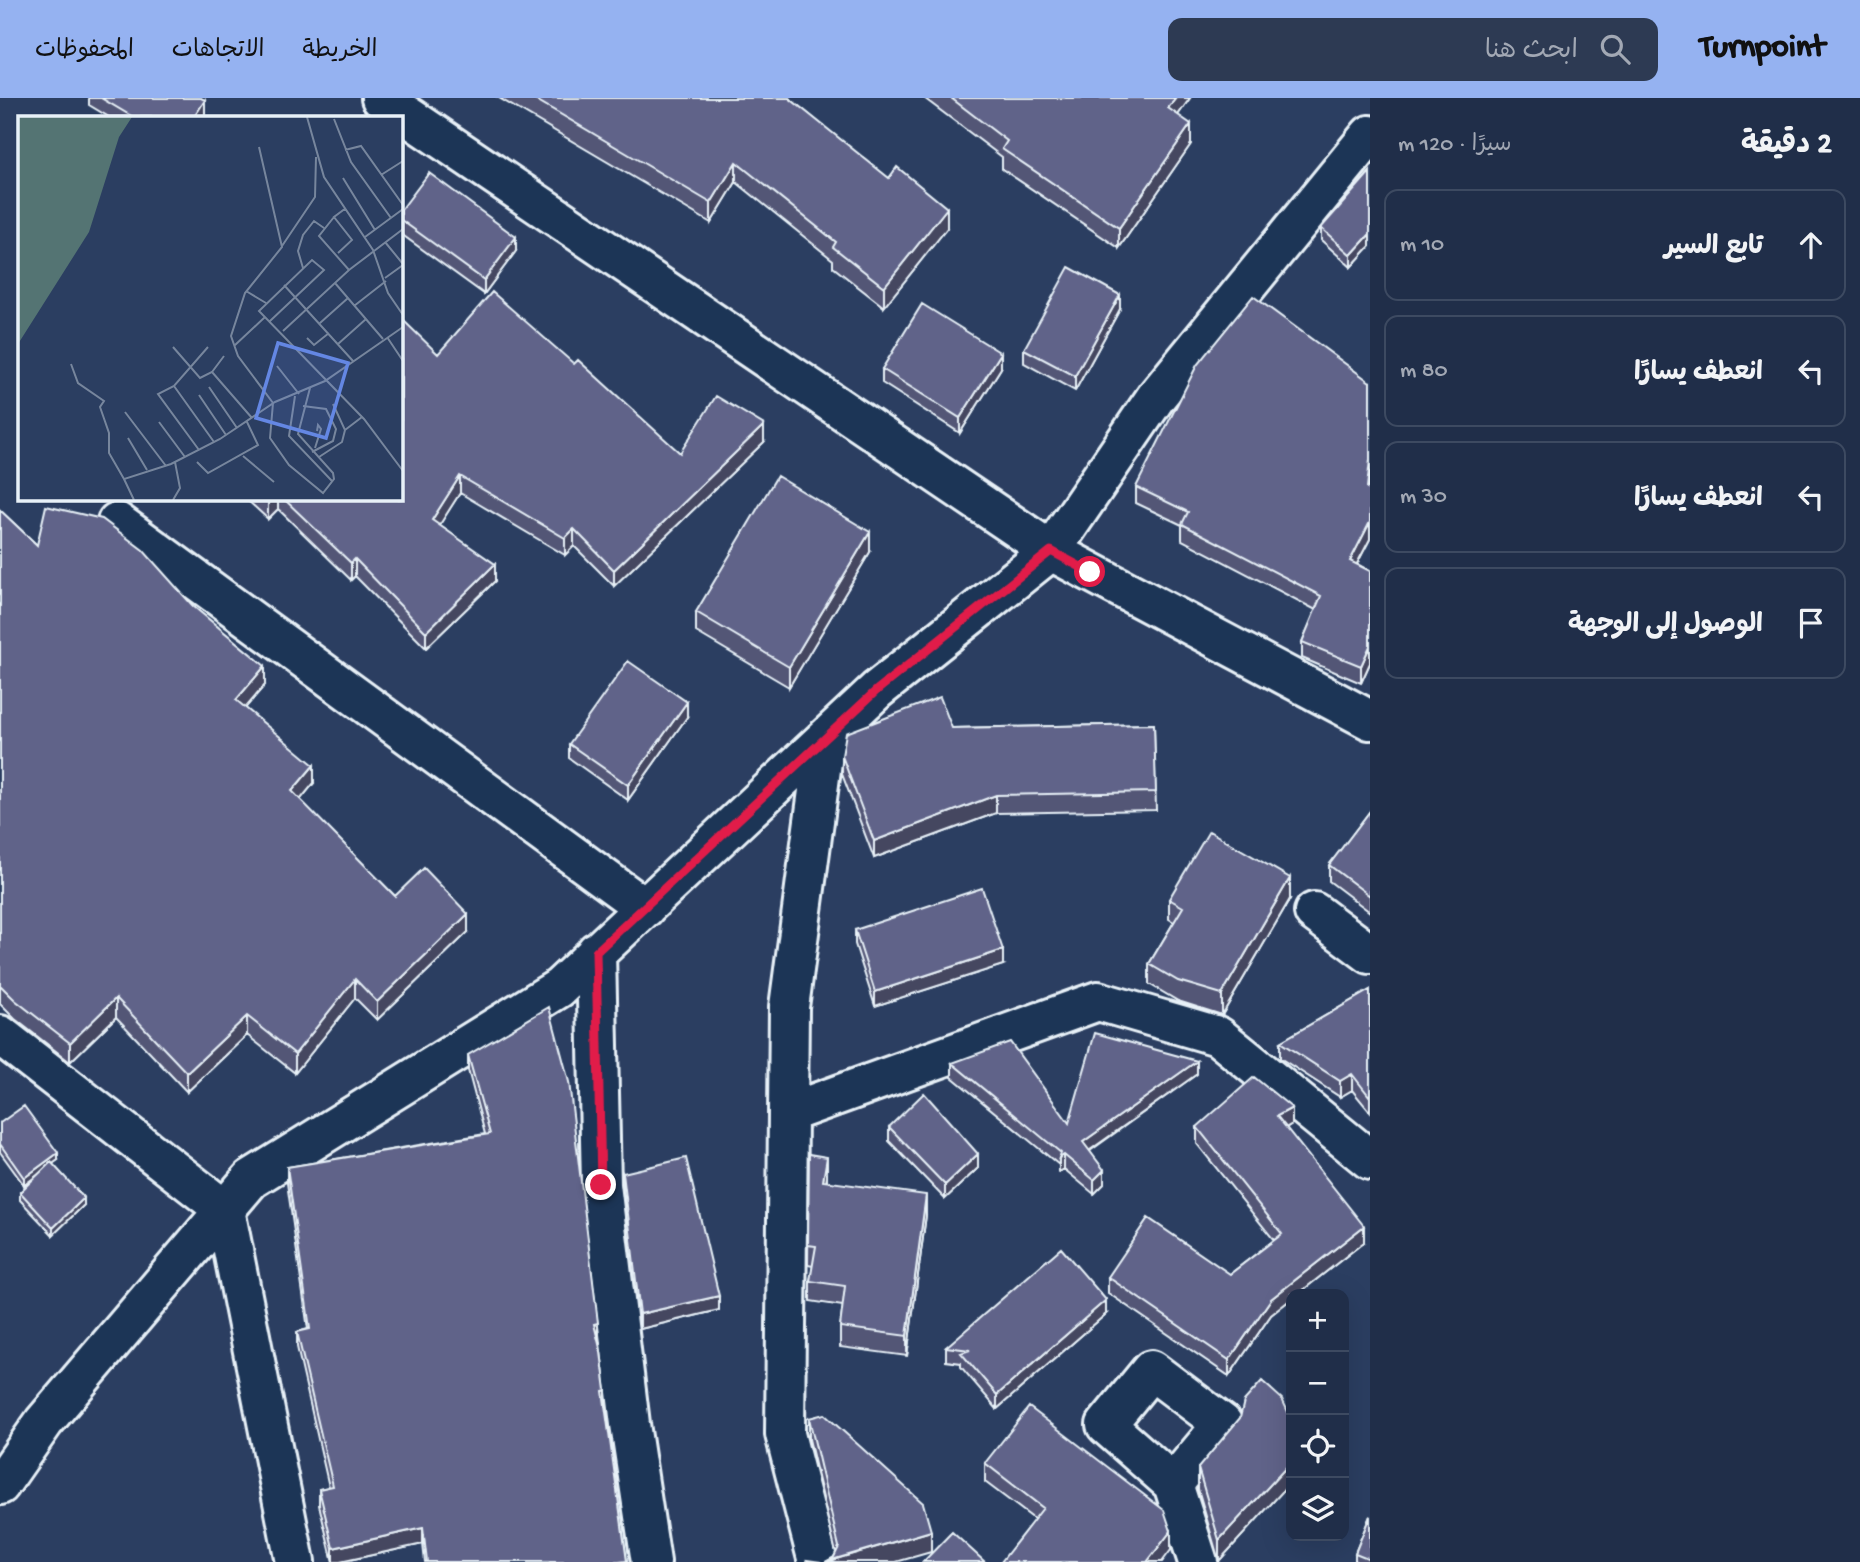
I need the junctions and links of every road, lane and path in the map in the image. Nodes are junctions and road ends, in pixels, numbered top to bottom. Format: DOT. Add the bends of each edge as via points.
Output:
graph roads {
  1 [pos="381,98"];
  2 [pos="1370,135"];
  3 [pos="117,522"];
  4 [pos="1051,551"];
  5 [pos="1370,720"];
  6 [pos="825,739"];
  7 [pos="645,908"];
  8 [pos="1314,912"];
  9 [pos="596,952"];
  10 [pos="1370,954"];
  11 [pos="0,1035"];
  12 [pos="788,1113"];
  13 [pos="1370,1160"];
  14 [pos="225,1210"];
  15 [pos="1173,1484"];
  16 [pos="0,1485"];
  17 [pos="295,1562"];
  18 [pos="651,1562"];
  19 [pos="818,1562"];
  20 [pos="1198,1562"];
  1 -- 4 [label="street"];
  2 -- 4 [label="street" via="1156,397"];
  3 -- 7 [label="street"];
  4 -- 5 [label="street"];
  4 -- 6 [label="street" via="877,690"];
  6 -- 7 [label="street"];
  6 -- 12 [label="street" via="789,1007"];
  7 -- 9 [label="street"];
  8 -- 10 [label="street"];
  9 -- 14 [label="street" via="559,988 251,1179"];
  9 -- 18 [label="street" via="601,1185"];
  11 -- 14 [label="street"];
  12 -- 13 [label="street" via="1098,1001 1218,1037"];
  12 -- 19 [label="street" via="785,1434"];
  14 -- 16 [label="street" via="44,1422"];
  14 -- 17 [label="street"];
  15 -- 20 [label="street"];
}
